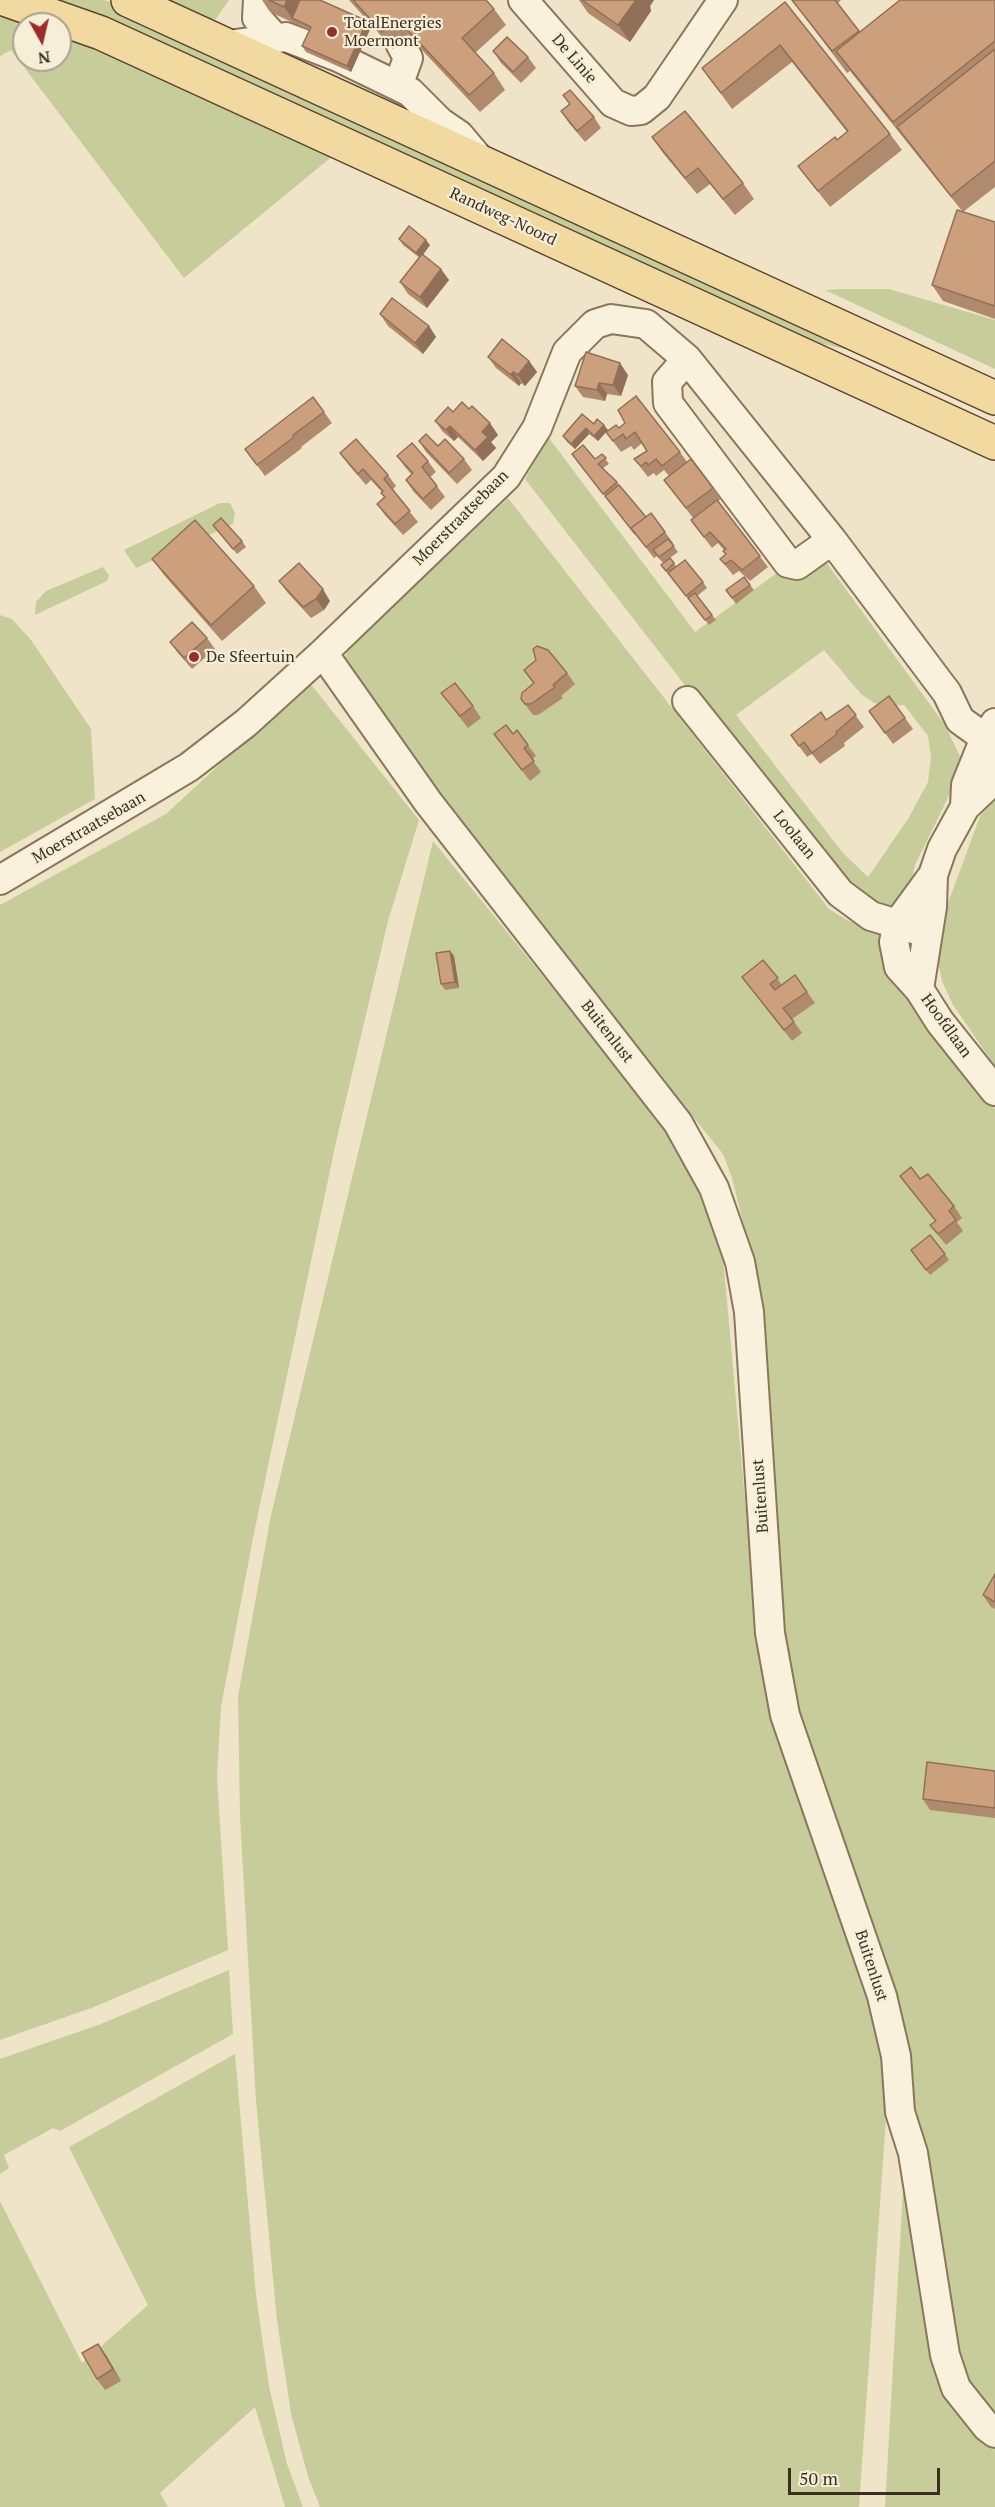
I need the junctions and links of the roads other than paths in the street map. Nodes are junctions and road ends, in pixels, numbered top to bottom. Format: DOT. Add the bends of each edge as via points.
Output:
graph roads {
  1 [pos="7,0"];
  2 [pos="128,0"];
  3 [pos="258,0"];
  4 [pos="523,0"];
  5 [pos="723,0"];
  6 [pos="275,38"];
  7 [pos="400,43"];
  8 [pos="228,45"];
  9 [pos="398,86"];
  10 [pos="482,163"];
  11 [pos="687,359"];
  12 [pos="995,398"];
  13 [pos="995,443"];
  14 [pos="832,540"];
  15 [pos="323,653"];
  16 [pos="687,701"];
  17 [pos="992,731"];
  18 [pos="995,769"];
  19 [pos="965,807"];
  20 [pos="933,875"];
  21 [pos="0,880"];
  22 [pos="897,923"];
  23 [pos="927,933"];
  24 [pos="919,989"];
  25 [pos="995,1091"];
  26 [pos="995,2433"];
  1 -- 13 [label="main road, Randweg-Noord" via="101,33"];
  2 -- 8 [label="main road"];
  3 -- 6 [label="street" via="257,18"];
  4 -- 5 [label="street, De Linie" via="613,104 631,111 641,110 657,97"];
  6 -- 8 [label="street"];
  6 -- 9 [label="street" via="298,40"];
  7 -- 9 [label="street" via="408,57"];
  8 -- 10 [label="main road"];
  9 -- 10 [label="street" via="459,135"];
  10 -- 12 [label="main road"];
  11 -- 14 [label="street, Moerstraatsebaan"];
  11 -- 14 [label="street" via="667,382 668,403 788,563 797,565"];
  11 -- 15 [label="street, Moerstraatsebaan" via="646,324 611,319 595,324 567,352 537,428 506,477"];
  14 -- 17 [label="street, Moerstraatsebaan" via="947,693 978,713"];
  15 -- 21 [label="street, Moerstraatsebaan" via="246,723 189,767"];
  15 -- 26 [label="street, Buitenlust" via="428,802 678,1123 714,1188 740,1262 749,1312 770,1633 785,1715 882,1996 896,2056 900,2112 913,2153 945,2355 956,2388"];
  16 -- 22 [label="street, Loolaan" via="840,893 871,916"];
  17 -- 19 [label="street, Hoofdlaan" via="966,785"];
  18 -- 19 [label="street, Hoofdlaan" via="984,789"];
  19 -- 20 [label="street, Hoofdlaan"];
  20 -- 22 [label="street, Hoofdlaan"];
  20 -- 23 [label="street, Hoofdlaan"];
  22 -- 23 [label="street, Loolaan"];
  22 -- 24 [label="street, Hoofdlaan" via="894,942 899,967"];
  23 -- 24 [label="street, Hoofdlaan"];
  24 -- 25 [label="street, Hoofdlaan"];
}
